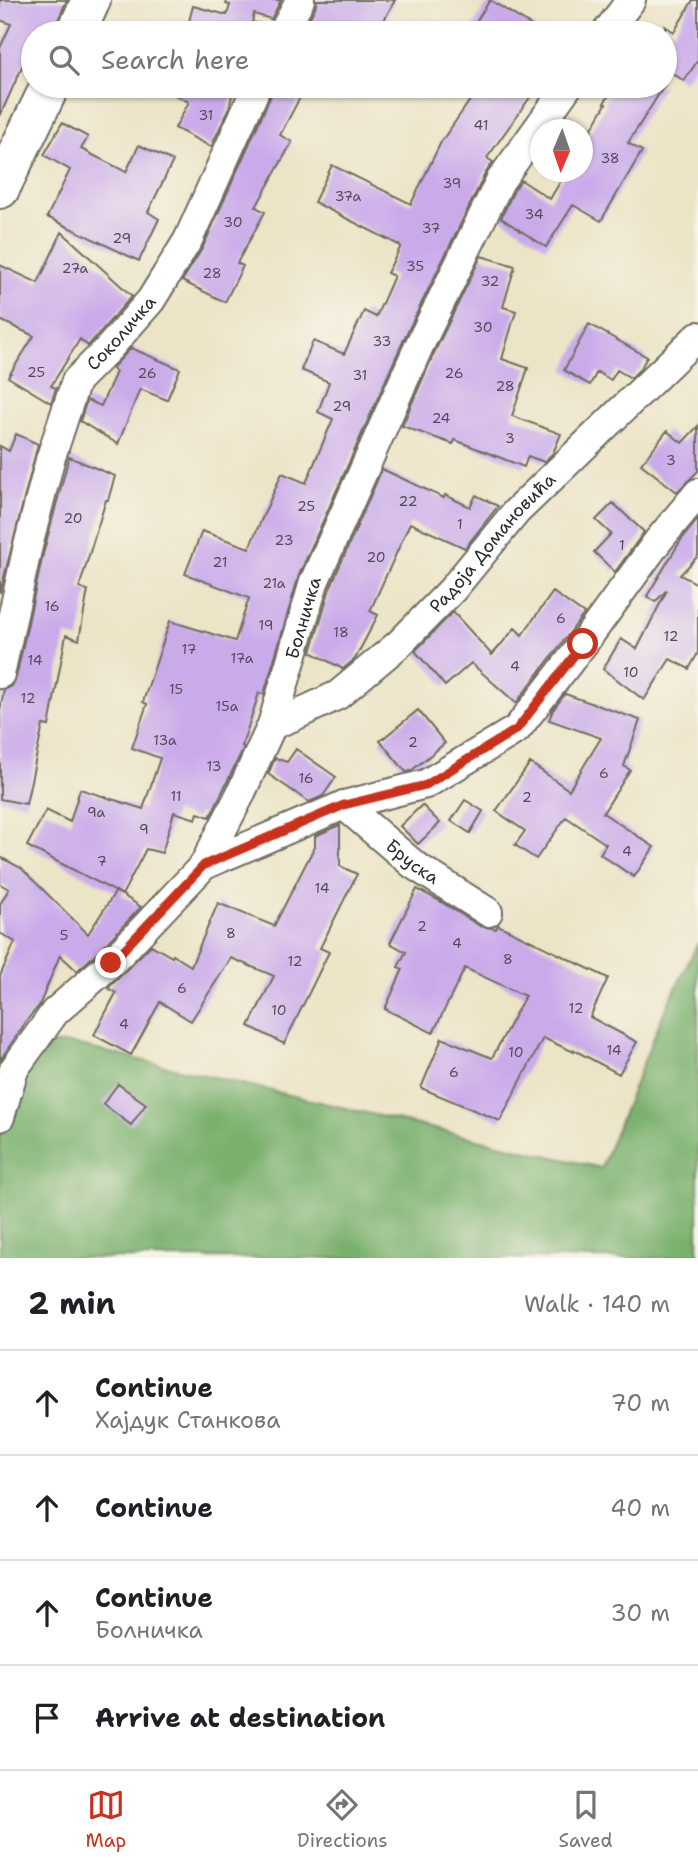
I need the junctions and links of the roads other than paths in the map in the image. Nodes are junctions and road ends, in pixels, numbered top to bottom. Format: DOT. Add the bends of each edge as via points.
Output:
graph roads {
  1 [pos="91,0"];
  2 [pos="300,0"];
  3 [pos="631,0"];
  4 [pos="81,21"];
  5 [pos="289,21"];
  6 [pos="616,21"];
  7 [pos="45,98"];
  8 [pos="252,98"];
  9 [pos="559,98"];
  10 [pos="0,189"];
  11 [pos="698,336"];
  12 [pos="698,493"];
  13 [pos="0,674"];
  14 [pos="272,724"];
  15 [pos="344,805"];
  16 [pos="204,865"];
  17 [pos="488,912"];
  18 [pos="0,1117"];
  1 -- 4 [label="main road"];
  2 -- 5 [label="street"];
  3 -- 6 [label="street"];
  7 -- 10 [label="main road"];
  8 -- 13 [label="street, Соколичка" via="188,240 151,300 76,381 50,460"];
  9 -- 14 [label="street, Болничка" via="500,181 419,346 314,582"];
  11 -- 14 [label="street, Радоја Домановића" via="516,512 452,590 399,644 338,695"];
  12 -- 15 [label="street" via="517,729 426,785"];
  14 -- 16 [label="street, Болничка"];
  15 -- 16 [label="street"];
  15 -- 17 [label="street, Бруска" via="414,865"];
  16 -- 18 [label="street, Болничка" via="111,963 55,1012 14,1069"];
}
